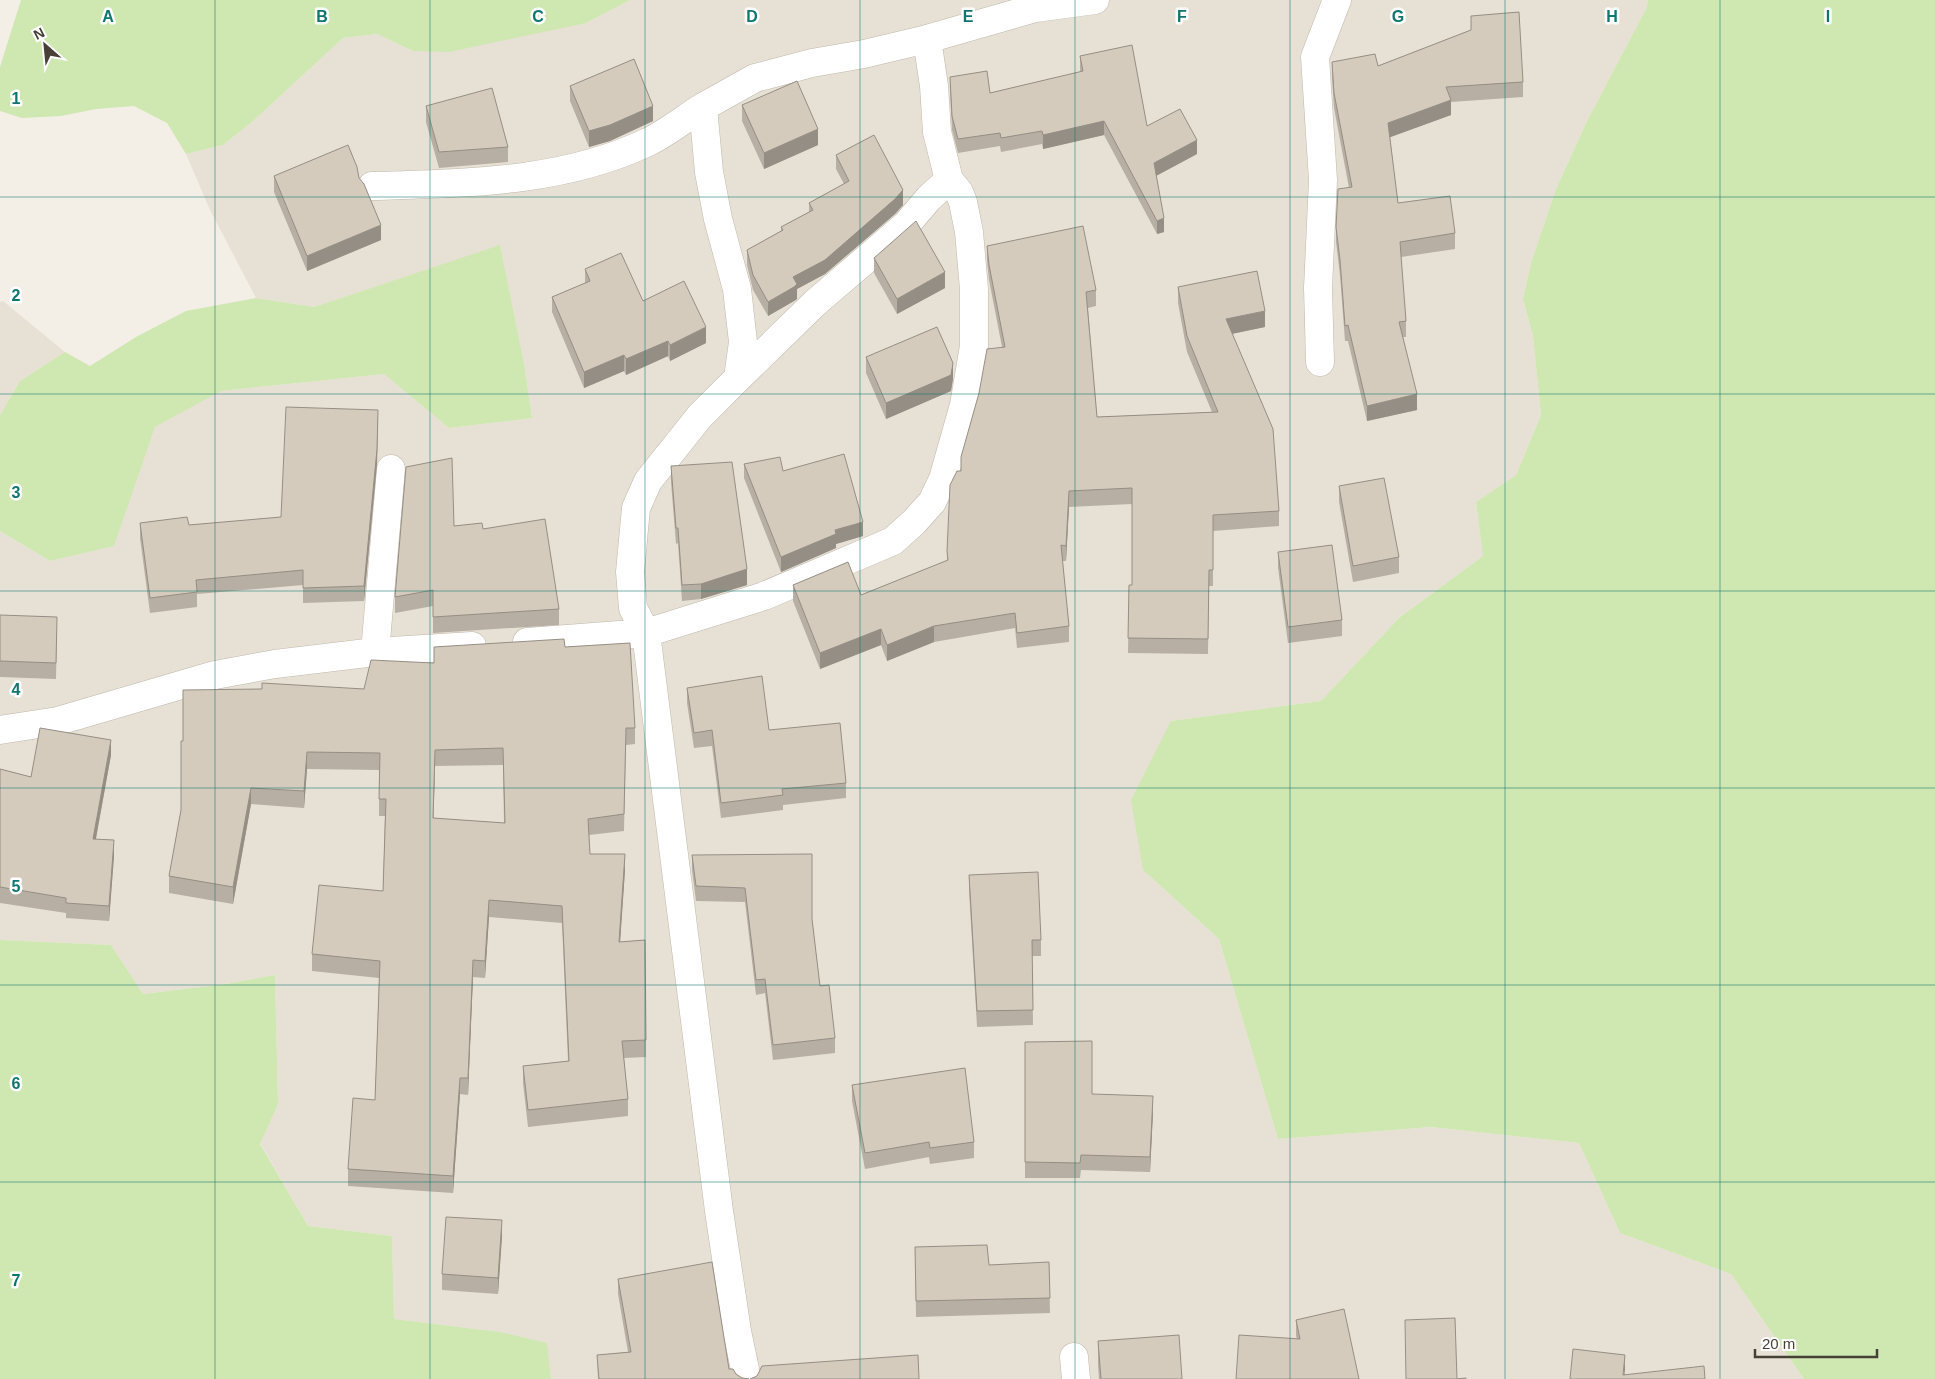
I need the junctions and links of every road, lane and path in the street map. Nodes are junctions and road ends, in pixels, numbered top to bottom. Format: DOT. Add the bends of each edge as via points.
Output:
graph roads {
  1 [pos="1095,0"];
  2 [pos="1337,0"];
  3 [pos="927,40"];
  4 [pos="702,107"];
  5 [pos="949,180"];
  6 [pos="372,186"];
  7 [pos="1320,362"];
  8 [pos="738,378"];
  9 [pos="391,469"];
  10 [pos="646,632"];
  11 [pos="375,652"];
  12 [pos="0,730"];
  13 [pos="747,1379"];
  1 -- 3 [label="street" via="1035,8"];
  2 -- 7 [label="street" via="1315,57 1323,180 1318,288"];
  3 -- 4 [label="street" via="755,78"];
  3 -- 5 [label="street" via="938,132"];
  4 -- 6 [label="street" via="649,142 594,162 503,180"];
  4 -- 8 [label="street" via="714,200 737,289 743,342"];
  5 -- 8 [label="street" via="906,225 815,303"];
  5 -- 10 [label="street" via="963,202 969,232 974,288 974,346 964,405 943,479 932,502 893,541 764,596"];
  8 -- 10 [label="street" via="700,416 667,456 648,481 636,508 630,572 633,608"];
  9 -- 11 [label="street"];
  10 -- 11 [label="street"];
  10 -- 13 [label="street" via="719,1211"];
  11 -- 12 [label="street" via="215,675 58,721"];
}
